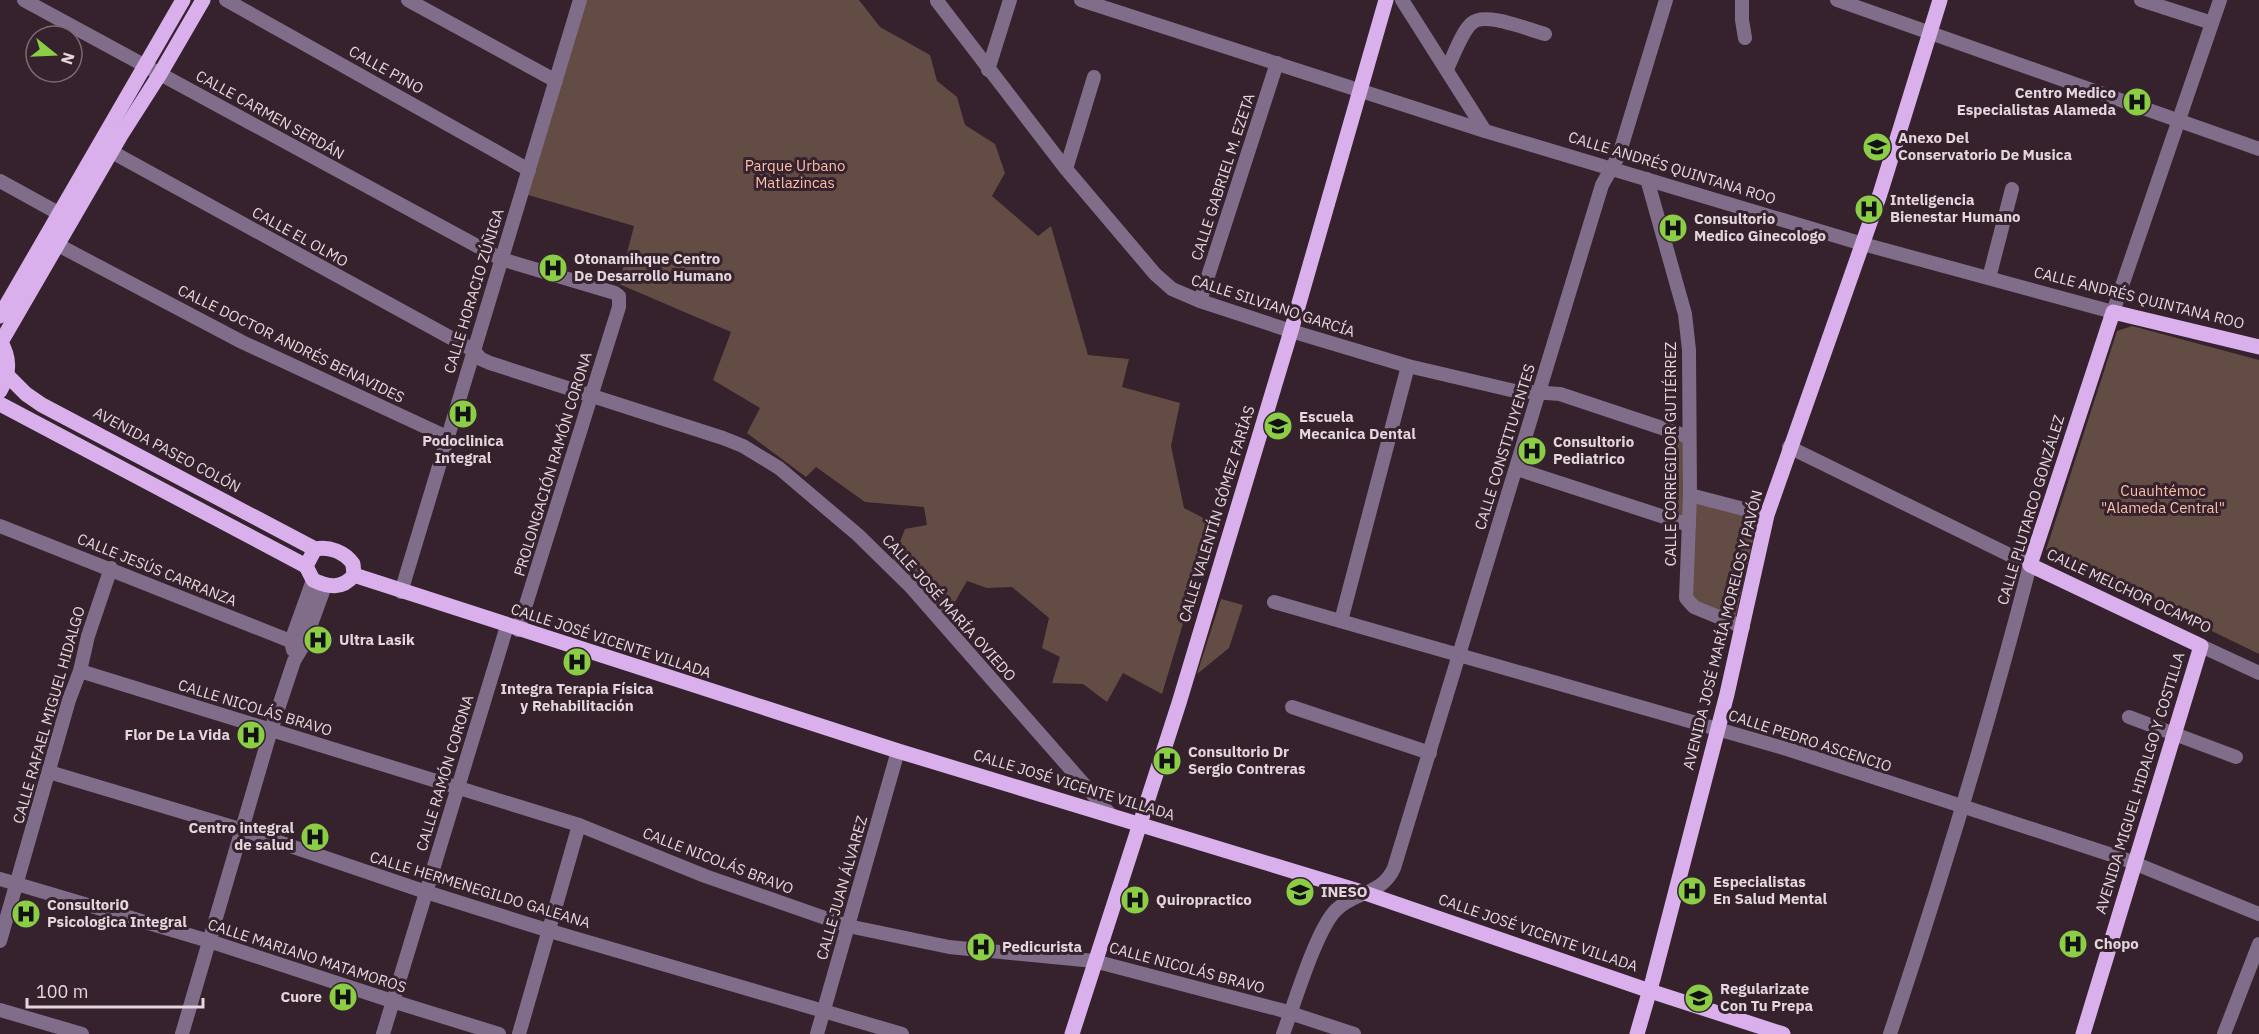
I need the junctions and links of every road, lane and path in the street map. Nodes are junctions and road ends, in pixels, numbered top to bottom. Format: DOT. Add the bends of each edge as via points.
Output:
graph roads {
  1 [pos="24,0"];
  2 [pos="183,0"];
  3 [pos="203,0"];
  4 [pos="226,0"];
  5 [pos="408,0"];
  6 [pos="580,0"];
  7 [pos="1010,0"];
  8 [pos="1081,0"];
  9 [pos="1386,0"];
  10 [pos="1402,0"];
  11 [pos="1666,0"];
  12 [pos="1743,0"];
  13 [pos="1837,0"];
  14 [pos="1940,0"];
  15 [pos="2141,0"];
  16 [pos="2220,0"];
  17 [pos="937,1"];
  18 [pos="2212,23"];
  19 [pos="1930,32"];
  20 [pos="1545,34"];
  21 [pos="1745,39"];
  22 [pos="1277,63"];
  23 [pos="146,66"];
  24 [pos="1447,69"];
  25 [pos="988,70"];
  26 [pos="160,74"];
  27 [pos="1094,77"];
  28 [pos="556,81"];
  29 [pos="1359,90"];
  30 [pos="2180,122"];
  31 [pos="1485,131"];
  32 [pos="2259,149"];
  33 [pos="112,152"];
  34 [pos="1066,169"];
  35 [pos="1612,169"];
  36 [pos="529,170"];
  37 [pos="1647,179"];
  38 [pos="0,181"];
  39 [pos="2012,189"];
  40 [pos="60,214"];
  41 [pos="1863,244"];
  42 [pos="58,245"];
  43 [pos="501,260"];
  44 [pos="1989,278"];
  45 [pos="1200,301"];
  46 [pos="619,307"];
  47 [pos="2113,312"];
  48 [pos="0,316"];
  49 [pos="1291,332"];
  50 [pos="0,341"];
  51 [pos="2259,347"];
  52 [pos="473,350"];
  53 [pos="1408,366"];
  54 [pos="7,375"];
  55 [pos="0,391"];
  56 [pos="1539,392"];
  57 [pos="592,397"];
  58 [pos="0,404"];
  59 [pos="447,437"];
  60 [pos="1689,437"];
  61 [pos="1789,447"];
  62 [pos="1516,469"];
  63 [pos="1690,495"];
  64 [pos="1767,515"];
  65 [pos="1689,525"];
  66 [pos="0,526"];
  67 [pos="315,549"];
  68 [pos="2030,565"];
  69 [pos="306,566"];
  70 [pos="111,568"];
  71 [pos="354,575"];
  72 [pos="319,583"];
  73 [pos="401,592"];
  74 [pos="1274,602"];
  75 [pos="1341,621"];
  76 [pos="1743,627"];
  77 [pos="513,628"];
  78 [pos="297,643"];
  79 [pos="2201,646"];
  80 [pos="1460,656"];
  81 [pos="80,671"];
  82 [pos="2259,673"];
  83 [pos="1292,707"];
  84 [pos="2129,717"];
  85 [pos="1718,729"];
  86 [pos="271,730"];
  87 [pos="2173,734"];
  88 [pos="898,752"];
  89 [pos="1430,753"];
  90 [pos="2236,757"];
  91 [pos="49,772"];
  92 [pos="458,788"];
  93 [pos="1963,807"];
  94 [pos="1110,814"];
  95 [pos="1140,823"];
  96 [pos="579,825"];
  97 [pos="243,830"];
  98 [pos="2135,863"];
  99 [pos="0,879"];
  100 [pos="18,885"];
  101 [pos="426,892"];
  102 [pos="1365,893"];
  103 [pos="2259,914"];
  104 [pos="848,926"];
  105 [pos="550,931"];
  106 [pos="209,940"];
  107 [pos="0,941"];
  108 [pos="2259,944"];
  109 [pos="1094,961"];
  110 [pos="1650,991"];
  111 [pos="392,1001"];
  112 [pos="0,1010"];
  113 [pos="824,1011"];
  114 [pos="1291,1013"];
  115 [pos="82,1034"];
  116 [pos="182,1034"];
  117 [pos="383,1034"];
  118 [pos="499,1034"];
  119 [pos="519,1034"];
  120 [pos="817,1034"];
  121 [pos="902,1034"];
  122 [pos="1072,1034"];
  123 [pos="1283,1034"];
  124 [pos="1354,1034"];
  125 [pos="1637,1034"];
  126 [pos="1783,1034"];
  127 [pos="1890,1034"];
  128 [pos="2083,1034"];
  129 [pos="2224,1034"];
  1 -- 23 [label="street, CALLE CARMEN SERDÁN"];
  2 -- 23 [label="main road"];
  3 -- 26 [label="main road"];
  4 -- 36 [label="street, CALLE PINO"];
  5 -- 28 [label="street"];
  6 -- 28 [label="street, CALLE HORACIO ZÚÑIGA"];
  7 -- 25 [label="street"];
  8 -- 22 [label="street, CALLE ANDRÉS QUINTANA ROO"];
  9 -- 29 [label="main road, CALLE VALENTÍN GÓMEZ FARÍAS"];
  10 -- 24 [label="street"];
  11 -- 35 [label="street, CALLE CONSTITUYENTES"];
  12 -- 21 [label="street"];
  13 -- 19 [label="street"];
  14 -- 19 [label="main road, AVENIDA JOSÉ MARÍA MORELOS Y PAVÓN"];
  15 -- 18 [label="street"];
  16 -- 18 [label="street, CALLE PLUTARCO GONZÁLEZ"];
  17 -- 25 [label="street, CALLE SILVIANO GARCÍA"];
  18 -- 30 [label="street, CALLE PLUTARCO GONZÁLEZ"];
  19 -- 30 [label="street"];
  19 -- 41 [label="main road, AVENIDA JOSÉ MARÍA MORELOS Y PAVÓN"];
  20 -- 24 [label="street" via="1491,19 1477,19 1468,26"];
  22 -- 29 [label="street, CALLE ANDRÉS QUINTANA ROO"];
  22 -- 45 [label="street, CALLE GABRIEL M. EZETA"];
  23 -- 26 [label="street, CALLE CARMEN SERDÁN"];
  23 -- 40 [label="main road"];
  24 -- 31 [label="street"];
  25 -- 34 [label="street, CALLE SILVIANO GARCÍA"];
  26 -- 33 [label="main road"];
  26 -- 43 [label="street, CALLE CARMEN SERDÁN"];
  27 -- 34 [label="street"];
  28 -- 36 [label="street, CALLE HORACIO ZÚÑIGA"];
  29 -- 31 [label="street, CALLE ANDRÉS QUINTANA ROO"];
  29 -- 49 [label="main road, CALLE VALENTÍN GÓMEZ FARÍAS"];
  30 -- 32 [label="street"];
  30 -- 47 [label="street, CALLE PLUTARCO GONZÁLEZ"];
  31 -- 35 [label="street, CALLE ANDRÉS QUINTANA ROO"];
  33 -- 42 [label="main road"];
  33 -- 52 [label="street, CALLE EL OLMO"];
  34 -- 45 [label="street, CALLE SILVIANO GARCÍA" via="1155,274 1172,289"];
  35 -- 37 [label="street, CALLE ANDRÉS QUINTANA ROO"];
  35 -- 56 [label="street, CALLE CONSTITUYENTES" via="1602,185"];
  36 -- 43 [label="street, CALLE HORACIO ZÚÑIGA"];
  37 -- 41 [label="street, CALLE ANDRÉS QUINTANA ROO"];
  37 -- 60 [label="street, CALLE CORREGIDOR GUTIÉRREZ" via="1684,314 1690,362"];
  38 -- 40 [label="street"];
  39 -- 44 [label="street"];
  40 -- 48 [label="main road"];
  41 -- 44 [label="street, CALLE ANDRÉS QUINTANA ROO"];
  41 -- 61 [label="main road, AVENIDA JOSÉ MARÍA MORELOS Y PAVÓN"];
  42 -- 50 [label="main road"];
  42 -- 59 [label="street, CALLE DOCTOR ANDRÉS BENAVIDES" via="242,342"];
  43 -- 46 [label="street, CALLE CARMEN SERDÁN" via="615,292"];
  43 -- 52 [label="street, CALLE HORACIO ZÚÑIGA"];
  44 -- 47 [label="street, CALLE ANDRÉS QUINTANA ROO"];
  45 -- 49 [label="street, CALLE SILVIANO GARCÍA"];
  46 -- 57 [label="street, PROLONGACIÓN RAMÓN CORONA"];
  47 -- 51 [label="main road, CALLE ANDRÉS QUINTANA ROO"];
  47 -- 68 [label="main road, CALLE PLUTARCO GONZÁLEZ"];
  49 -- 53 [label="street, CALLE SILVIANO GARCÍA"];
  49 -- 95 [label="main road, CALLE VALENTÍN GÓMEZ FARÍAS"];
  50 -- 54 [label="main road" via="8,358"];
  52 -- 57 [label="street, CALLE JOSÉ MARÍA OVIEDO" via="490,363"];
  52 -- 59 [label="street, CALLE HORACIO ZÚÑIGA"];
  53 -- 56 [label="street, CALLE SILVIANO GARCÍA"];
  53 -- 75 [label="street"];
  54 -- 55 [label="main road"];
  54 -- 67 [label="main road, AVENIDA PASEO COLÓN" via="42,405"];
  56 -- 60 [label="street, CALLE SILVIANO GARCÍA" via="1570,397"];
  56 -- 62 [label="street, CALLE CONSTITUYENTES"];
  57 -- 77 [label="street, PROLONGACIÓN RAMÓN CORONA"];
  57 -- 94 [label="street, CALLE JOSÉ MARÍA OVIEDO" via="723,438 765,458 798,482 910,586"];
  58 -- 69 [label="main road"];
  59 -- 73 [label="street, CALLE HORACIO ZÚÑIGA"];
  60 -- 63 [label="street, CALLE CORREGIDOR GUTIÉRREZ"];
  61 -- 64 [label="main road, AVENIDA JOSÉ MARÍA MORELOS Y PAVÓN"];
  61 -- 68 [label="street, CALLE MELCHOR OCAMPO"];
  62 -- 65 [label="street"];
  62 -- 80 [label="street, CALLE CONSTITUYENTES"];
  63 -- 64 [label="street"];
  63 -- 65 [label="street, CALLE CORREGIDOR GUTIÉRREZ"];
  64 -- 76 [label="main road, AVENIDA JOSÉ MARÍA MORELOS Y PAVÓN"];
  65 -- 76 [label="street, CALLE CORREGIDOR GUTIÉRREZ" via="1687,600 1694,607"];
  66 -- 70 [label="street, CALLE JESÚS CARRANZA"];
  67 -- 69 [label="main road"];
  67 -- 71 [label="main road, AVENIDA PASEO COLÓN" via="328,548 344,555 353,564"];
  68 -- 79 [label="main road, CALLE MELCHOR OCAMPO"];
  68 -- 93 [label="street, CALLE PLUTARCO GONZÁLEZ"];
  69 -- 72 [label="main road"];
  70 -- 78 [label="street, CALLE JESÚS CARRANZA"];
  70 -- 81 [label="street, CALLE RAFAEL MIGUEL HIDALGO"];
  71 -- 72 [label="main road" via="339,586"];
  71 -- 73 [label="main road, CALLE JOSÉ VICENTE VILLADA"];
  72 -- 78 [label="street"];
  73 -- 77 [label="main road, CALLE JOSÉ VICENTE VILLADA"];
  74 -- 75 [label="street, CALLE PEDRO ASCENCIO"];
  75 -- 80 [label="street, CALLE PEDRO ASCENCIO"];
  76 -- 85 [label="main road, AVENIDA JOSÉ MARÍA MORELOS Y PAVÓN"];
  77 -- 88 [label="main road, CALLE JOSÉ VICENTE VILLADA"];
  77 -- 92 [label="street, CALLE RAMÓN CORONA"];
  78 -- 86 [label="street"];
  79 -- 82 [label="street, CALLE MELCHOR OCAMPO"];
  79 -- 87 [label="main road, AVENIDA MIGUEL HIDALGO Y COSTILLA"];
  80 -- 85 [label="street, CALLE PEDRO ASCENCIO"];
  80 -- 89 [label="street, CALLE CONSTITUYENTES"];
  81 -- 86 [label="street, CALLE NICOLÁS BRAVO"];
  81 -- 91 [label="street, CALLE RAFAEL MIGUEL HIDALGO"];
  83 -- 89 [label="street"];
  84 -- 87 [label="street"];
  85 -- 93 [label="street, CALLE PEDRO ASCENCIO"];
  85 -- 110 [label="main road, AVENIDA JOSÉ MARÍA MORELOS Y PAVÓN"];
  86 -- 92 [label="street, CALLE NICOLÁS BRAVO"];
  86 -- 97 [label="street"];
  87 -- 90 [label="street"];
  87 -- 98 [label="main road, AVENIDA MIGUEL HIDALGO Y COSTILLA"];
  88 -- 94 [label="main road, CALLE JOSÉ VICENTE VILLADA"];
  88 -- 104 [label="street, CALLE JUAN ÁLVAREZ"];
  89 -- 102 [label="street, CALLE CONSTITUYENTES" via="1390,876 1379,888"];
  91 -- 97 [label="street, CALLE HERMENEGILDO GALEANA"];
  91 -- 100 [label="street, CALLE RAFAEL MIGUEL HIDALGO"];
  92 -- 96 [label="street, CALLE NICOLÁS BRAVO"];
  92 -- 101 [label="street, CALLE RAMÓN CORONA"];
  93 -- 98 [label="street, CALLE PEDRO ASCENCIO"];
  93 -- 127 [label="street, CALLE PLUTARCO GONZÁLEZ"];
  94 -- 95 [label="main road, CALLE JOSÉ VICENTE VILLADA"];
  95 -- 102 [label="main road, CALLE JOSÉ VICENTE VILLADA"];
  95 -- 109 [label="main road, CALLE VALENTÍN GÓMEZ FARÍAS"];
  96 -- 104 [label="street, CALLE NICOLÁS BRAVO" via="705,876"];
  96 -- 105 [label="street"];
  97 -- 101 [label="street, CALLE HERMENEGILDO GALEANA"];
  97 -- 106 [label="street"];
  98 -- 103 [label="street, CALLE PEDRO ASCENCIO"];
  98 -- 128 [label="main road, AVENIDA MIGUEL HIDALGO Y COSTILLA"];
  99 -- 100 [label="street, CALLE MARIANO MATAMOROS"];
  100 -- 106 [label="street, CALLE MARIANO MATAMOROS"];
  100 -- 107 [label="street, CALLE RAFAEL MIGUEL HIDALGO"];
  101 -- 105 [label="street, CALLE HERMENEGILDO GALEANA"];
  101 -- 111 [label="street, CALLE RAMÓN CORONA"];
  102 -- 110 [label="main road, CALLE JOSÉ VICENTE VILLADA"];
  102 -- 114 [label="street, CALLE CONSTITUYENTES" via="1343,904 1329,918"];
  104 -- 109 [label="street, CALLE NICOLÁS BRAVO" via="949,947"];
  104 -- 113 [label="street, CALLE JUAN ÁLVAREZ"];
  105 -- 113 [label="street, CALLE HERMENEGILDO GALEANA"];
  105 -- 119 [label="street"];
  106 -- 111 [label="street, CALLE MARIANO MATAMOROS"];
  106 -- 116 [label="street"];
  108 -- 129 [label="street"];
  109 -- 114 [label="street, CALLE NICOLÁS BRAVO"];
  109 -- 122 [label="main road, CALLE VALENTÍN GÓMEZ FARÍAS"];
  110 -- 125 [label="main road, AVENIDA JOSÉ MARÍA MORELOS Y PAVÓN"];
  110 -- 126 [label="main road, CALLE JOSÉ VICENTE VILLADA"];
  111 -- 117 [label="street, CALLE RAMÓN CORONA"];
  111 -- 118 [label="street, CALLE MARIANO MATAMOROS"];
  112 -- 115 [label="street"];
  113 -- 120 [label="street, CALLE JUAN ÁLVAREZ"];
  113 -- 121 [label="street, CALLE HERMENEGILDO GALEANA"];
  114 -- 123 [label="street, CALLE CONSTITUYENTES"];
  114 -- 124 [label="street, CALLE NICOLÁS BRAVO"];
}
